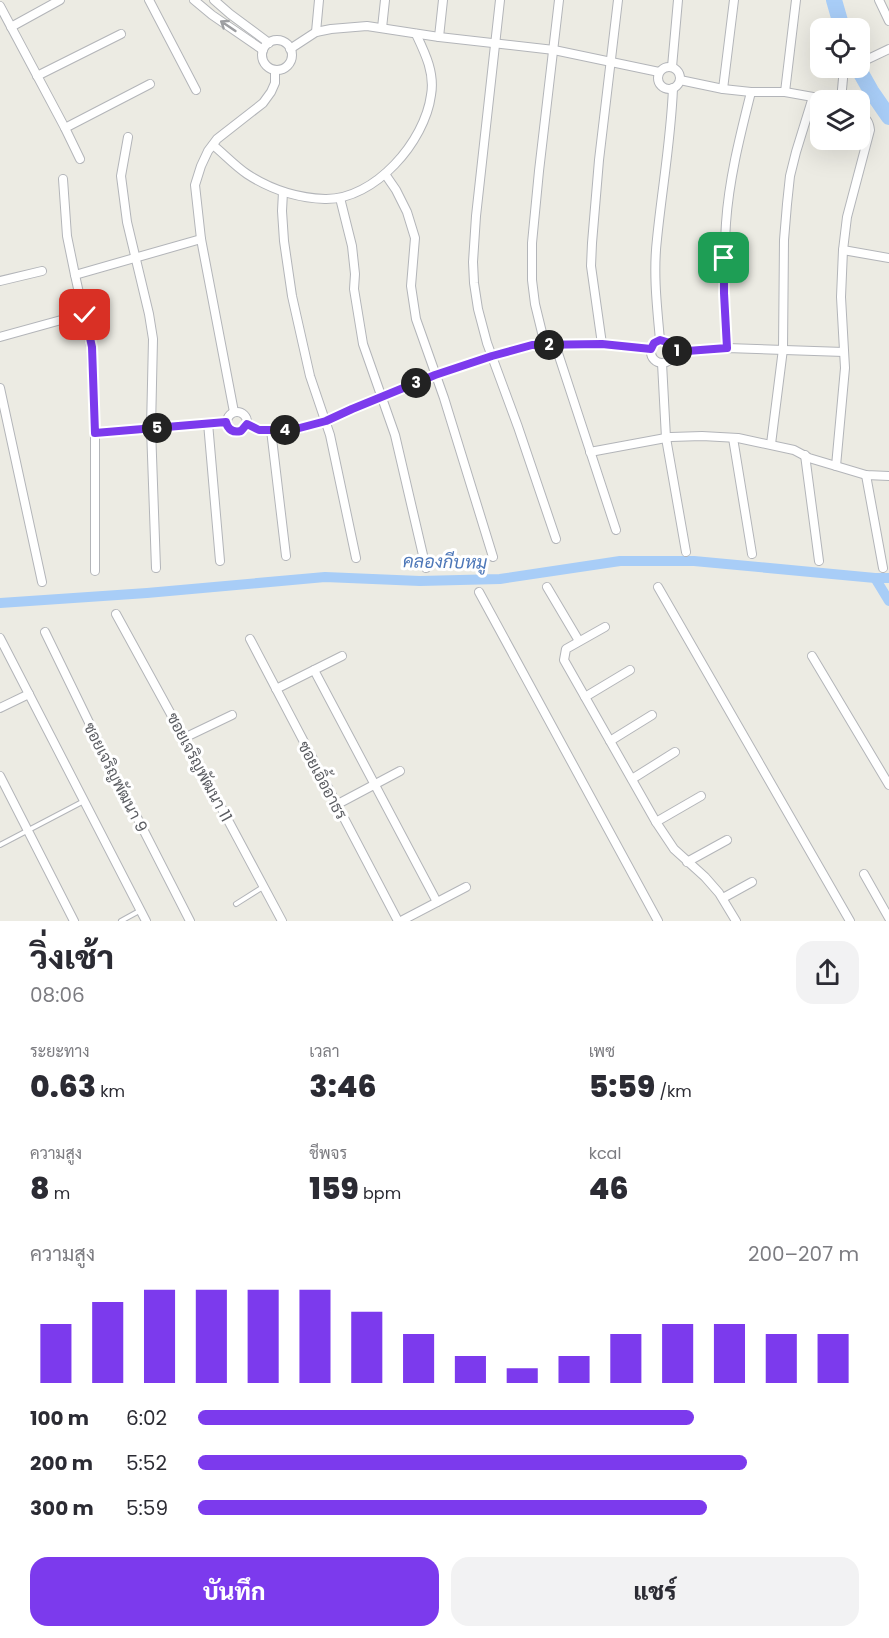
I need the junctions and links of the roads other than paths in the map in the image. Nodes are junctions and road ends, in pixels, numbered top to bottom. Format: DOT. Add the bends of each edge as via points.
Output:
graph roads {
  1 [pos="60,0"];
  2 [pos="149,0"];
  3 [pos="194,0"];
  4 [pos="214,0"];
  5 [pos="319,0"];
  6 [pos="385,0"];
  7 [pos="443,0"];
  8 [pos="500,0"];
  9 [pos="559,0"];
  10 [pos="618,0"];
  11 [pos="678,0"];
  12 [pos="734,0"];
  13 [pos="796,0"];
  14 [pos="879,0"];
  15 [pos="0,6"];
  16 [pos="889,21"];
  17 [pos="11,27"];
  18 [pos="382,28"];
  19 [pos="316,32"];
  20 [pos="121,34"];
  21 [pos="416,34"];
  22 [pos="439,37"];
  23 [pos="268,43"];
  24 [pos="495,44"];
  25 [pos="889,48"];
  26 [pos="290,49"];
  27 [pos="263,50"];
  28 [pos="554,50"];
  29 [pos="870,58"];
  30 [pos="611,62"];
  31 [pos="672,67"];
  32 [pos="275,70"];
  33 [pos="659,72"];
  34 [pos="37,76"];
  35 [pos="680,80"];
  36 [pos="150,84"];
  37 [pos="673,88"];
  38 [pos="723,89"];
  39 [pos="196,90"];
  40 [pos="751,92"];
  41 [pos="785,92"];
  42 [pos="810,96"];
  43 [pos="810,107"];
  44 [pos="65,128"];
  45 [pos="128,137"];
  46 [pos="213,145"];
  47 [pos="865,150"];
  48 [pos="80,159"];
  49 [pos="385,174"];
  50 [pos="63,179"];
  51 [pos="283,192"];
  52 [pos="340,198"];
  53 [pos="201,239"];
  54 [pos="843,250"];
  55 [pos="134,258"];
  56 [pos="889,258"];
  57 [pos="42,270"];
  58 [pos="75,275"];
  59 [pos="0,281"];
  60 [pos="72,317"];
  61 [pos="0,337"];
  62 [pos="660,340"];
  63 [pos="555,344"];
  64 [pos="602,344"];
  65 [pos="545,345"];
  66 [pos="727,348"];
  67 [pos="651,349"];
  68 [pos="783,350"];
  69 [pos="674,352"];
  70 [pos="844,352"];
  71 [pos="492,356"];
  72 [pos="662,363"];
  73 [pos="435,375"];
  74 [pos="0,388"];
  75 [pos="382,397"];
  76 [pos="234,412"];
  77 [pos="326,421"];
  78 [pos="226,422"];
  79 [pos="208,423"];
  80 [pos="247,424"];
  81 [pos="152,428"];
  82 [pos="271,430"];
  83 [pos="95,433"];
  84 [pos="666,438"];
  85 [pos="733,438"];
  86 [pos="771,444"];
  87 [pos="590,452"];
  88 [pos="805,455"];
  89 [pos="836,465"];
  90 [pos="866,475"];
  91 [pos="889,476"];
  92 [pos="616,530"];
  93 [pos="556,539"];
  94 [pos="686,552"];
  95 [pos="752,554"];
  96 [pos="286,556"];
  97 [pos="493,557"];
  98 [pos="356,558"];
  99 [pos="220,561"];
  100 [pos="819,561"];
  101 [pos="883,567"];
  102 [pos="156,568"];
  103 [pos="426,568"];
  104 [pos="95,571"];
  105 [pos="42,582"];
  106 [pos="547,587"];
  107 [pos="658,587"];
  108 [pos="479,592"];
  109 [pos="116,614"];
  110 [pos="605,627"];
  111 [pos="45,632"];
  112 [pos="0,639"];
  113 [pos="250,639"];
  114 [pos="579,641"];
  115 [pos="342,656"];
  116 [pos="812,656"];
  117 [pos="314,670"];
  118 [pos="630,670"];
  119 [pos="276,689"];
  120 [pos="29,694"];
  121 [pos="585,697"];
  122 [pos="0,708"];
  123 [pos="232,715"];
  124 [pos="652,715"];
  125 [pos="184,738"];
  126 [pos="610,741"];
  127 [pos="675,752"];
  128 [pos="400,771"];
  129 [pos="0,776"];
  130 [pos="632,779"];
  131 [pos="374,785"];
  132 [pos="889,785"];
  133 [pos="701,796"];
  134 [pos="84,801"];
  135 [pos="336,805"];
  136 [pos="656,822"];
  137 [pos="28,830"];
  138 [pos="727,840"];
  139 [pos="0,844"];
  140 [pos="687,862"];
  141 [pos="864,874"];
  142 [pos="752,882"];
  143 [pos="466,886"];
  144 [pos="264,887"];
  145 [pos="723,898"];
  146 [pos="437,902"];
  147 [pos="236,904"];
  148 [pos="141,910"];
  149 [pos="889,918"];
  150 [pos="75,921"];
  151 [pos="121,921"];
  152 [pos="147,921"];
  153 [pos="190,921"];
  154 [pos="282,921"];
  155 [pos="399,921"];
  156 [pos="658,921"];
  157 [pos="736,921"];
  158 [pos="850,921"];
  1 -- 17 [label="street"];
  2 -- 39 [label="street"];
  27 -- 3 [label="street, one-way"];
  4 -- 23 [label="street"];
  5 -- 19 [label="street"];
  6 -- 18 [label="street"];
  7 -- 22 [label="street"];
  8 -- 24 [label="street"];
  9 -- 28 [label="street"];
  10 -- 30 [label="street"];
  11 -- 31 [label="street"];
  12 -- 38 [label="street"];
  13 -- 41 [label="street"];
  14 -- 16 [label="street"];
  15 -- 17 [label="street"];
  17 -- 34 [label="street"];
  18 -- 19 [label="street" via="350,26"];
  18 -- 21 [label="street"];
  19 -- 26 [label="street"];
  20 -- 34 [label="street"];
  21 -- 22 [label="street"];
  21 -- 49 [label="street" via="430,67 432,94 419,134"];
  22 -- 24 [label="street"];
  23 -- 26 [label="street" via="281,41"];
  23 -- 27 [label="street"];
  24 -- 28 [label="street"];
  24 -- 71 [label="street" via="473,262 478,309"];
  25 -- 29 [label="street"];
  26 -- 32 [label="street" via="289,64"];
  27 -- 32 [label="street" via="264,63"];
  28 -- 30 [label="street"];
  28 -- 65 [label="street" via="532,243 535,304"];
  30 -- 33 [label="street"];
  30 -- 64 [label="street" via="591,266"];
  31 -- 33 [label="street"];
  31 -- 35 [label="street" via="679,72"];
  32 -- 46 [label="street" via="272,92 263,103"];
  33 -- 37 [label="street" via="661,85"];
  34 -- 44 [label="street"];
  35 -- 37 [label="street"];
  35 -- 38 [label="street"];
  36 -- 44 [label="street"];
  37 -- 62 [label="street" via="656,240"];
  38 -- 40 [label="street"];
  40 -- 41 [label="street"];
  40 -- 66 [label="street" via="726,222"];
  41 -- 42 [label="street"];
  43 -- 68 [label="street" via="790,176 783,261"];
  44 -- 48 [label="street"];
  45 -- 55 [label="street" via="121,176"];
  46 -- 51 [label="street" via="247,174"];
  46 -- 53 [label="street" via="195,185"];
  47 -- 54 [label="street"];
  49 -- 52 [label="street"];
  49 -- 73 [label="street" via="413,231 413,303"];
  50 -- 58 [label="street" via="67,236"];
  51 -- 52 [label="street"];
  51 -- 77 [label="street" via="284,241 292,296 310,376"];
  52 -- 75 [label="street" via="352,246 363,344"];
  53 -- 55 [label="street"];
  53 -- 76 [label="street"];
  54 -- 56 [label="street"];
  54 -- 70 [label="street"];
  55 -- 58 [label="street"];
  55 -- 81 [label="street" via="153,339"];
  57 -- 59 [label="street"];
  58 -- 83 [label="street" via="92,347"];
  60 -- 61 [label="street"];
  62 -- 67 [label="street"];
  62 -- 69 [label="street" via="670,343"];
  63 -- 64 [label="street"];
  63 -- 65 [label="street"];
  63 -- 87 [label="street"];
  64 -- 67 [label="street"];
  65 -- 71 [label="street"];
  66 -- 68 [label="street"];
  66 -- 69 [label="street"];
  67 -- 72 [label="street" via="653,359"];
  68 -- 70 [label="street"];
  68 -- 86 [label="street"];
  69 -- 72 [label="street" via="670,360"];
  70 -- 89 [label="street"];
  71 -- 73 [label="street"];
  71 -- 93 [label="street"];
  72 -- 84 [label="street"];
  73 -- 75 [label="street"];
  73 -- 97 [label="street"];
  74 -- 105 [label="street"];
  75 -- 77 [label="street"];
  75 -- 103 [label="street" via="395,435"];
  76 -- 78 [label="street"];
  76 -- 80 [label="street" via="242,413"];
  77 -- 82 [label="street" via="292,430"];
  77 -- 98 [label="street"];
  78 -- 79 [label="street"];
  78 -- 80 [label="street" via="233,432 241,431"];
  79 -- 81 [label="street"];
  79 -- 99 [label="street"];
  80 -- 82 [label="street"];
  81 -- 83 [label="street"];
  81 -- 102 [label="street"];
  82 -- 96 [label="street"];
  83 -- 104 [label="street"];
  84 -- 85 [label="street"];
  84 -- 87 [label="street"];
  84 -- 94 [label="street"];
  85 -- 86 [label="street"];
  85 -- 95 [label="street"];
  86 -- 88 [label="street"];
  87 -- 92 [label="street"];
  88 -- 89 [label="street"];
  88 -- 100 [label="street"];
  89 -- 90 [label="street"];
  90 -- 91 [label="street"];
  90 -- 101 [label="street"];
  106 -- 114 [label="street"];
  107 -- 158 [label="street"];
  108 -- 156 [label="street"];
  109 -- 125 [label="street, ซอยเจริญพัฒนา 11"];
  110 -- 114 [label="street"];
  111 -- 153 [label="street, ซอยเจริญพัฒนา 9"];
  112 -- 120 [label="street"];
  113 -- 119 [label="street, ซอยเอิ้ออาธร"];
  114 -- 121 [label="street" via="566,649 564,660"];
  115 -- 117 [label="street"];
  116 -- 132 [label="street"];
  117 -- 119 [label="street"];
  117 -- 131 [label="street"];
  118 -- 121 [label="street"];
  119 -- 135 [label="street, ซอยเอิ้ออาธร"];
  120 -- 122 [label="street"];
  120 -- 134 [label="street"];
  121 -- 126 [label="street"];
  123 -- 125 [label="street"];
  124 -- 126 [label="street"];
  125 -- 144 [label="street, ซอยเจริญพัฒนา 11"];
  126 -- 130 [label="street"];
  127 -- 130 [label="street"];
  128 -- 131 [label="street"];
  129 -- 137 [label="street"];
  130 -- 136 [label="street"];
  131 -- 135 [label="street"];
  131 -- 146 [label="street"];
  133 -- 136 [label="street"];
  134 -- 137 [label="lane"];
  134 -- 148 [label="street"];
  135 -- 155 [label="street, ซอยเอิ้ออาธร"];
  136 -- 140 [label="street"];
  137 -- 139 [label="lane"];
  137 -- 150 [label="street"];
  138 -- 140 [label="street"];
  140 -- 145 [label="street"];
  141 -- 149 [label="street"];
  142 -- 145 [label="street"];
  143 -- 146 [label="street"];
  144 -- 147 [label="lane"];
  144 -- 154 [label="street, ซอยเจริญพัฒนา 11"];
  145 -- 157 [label="street"];
  146 -- 155 [label="street"];
  148 -- 151 [label="lane"];
  148 -- 152 [label="street"];
}
